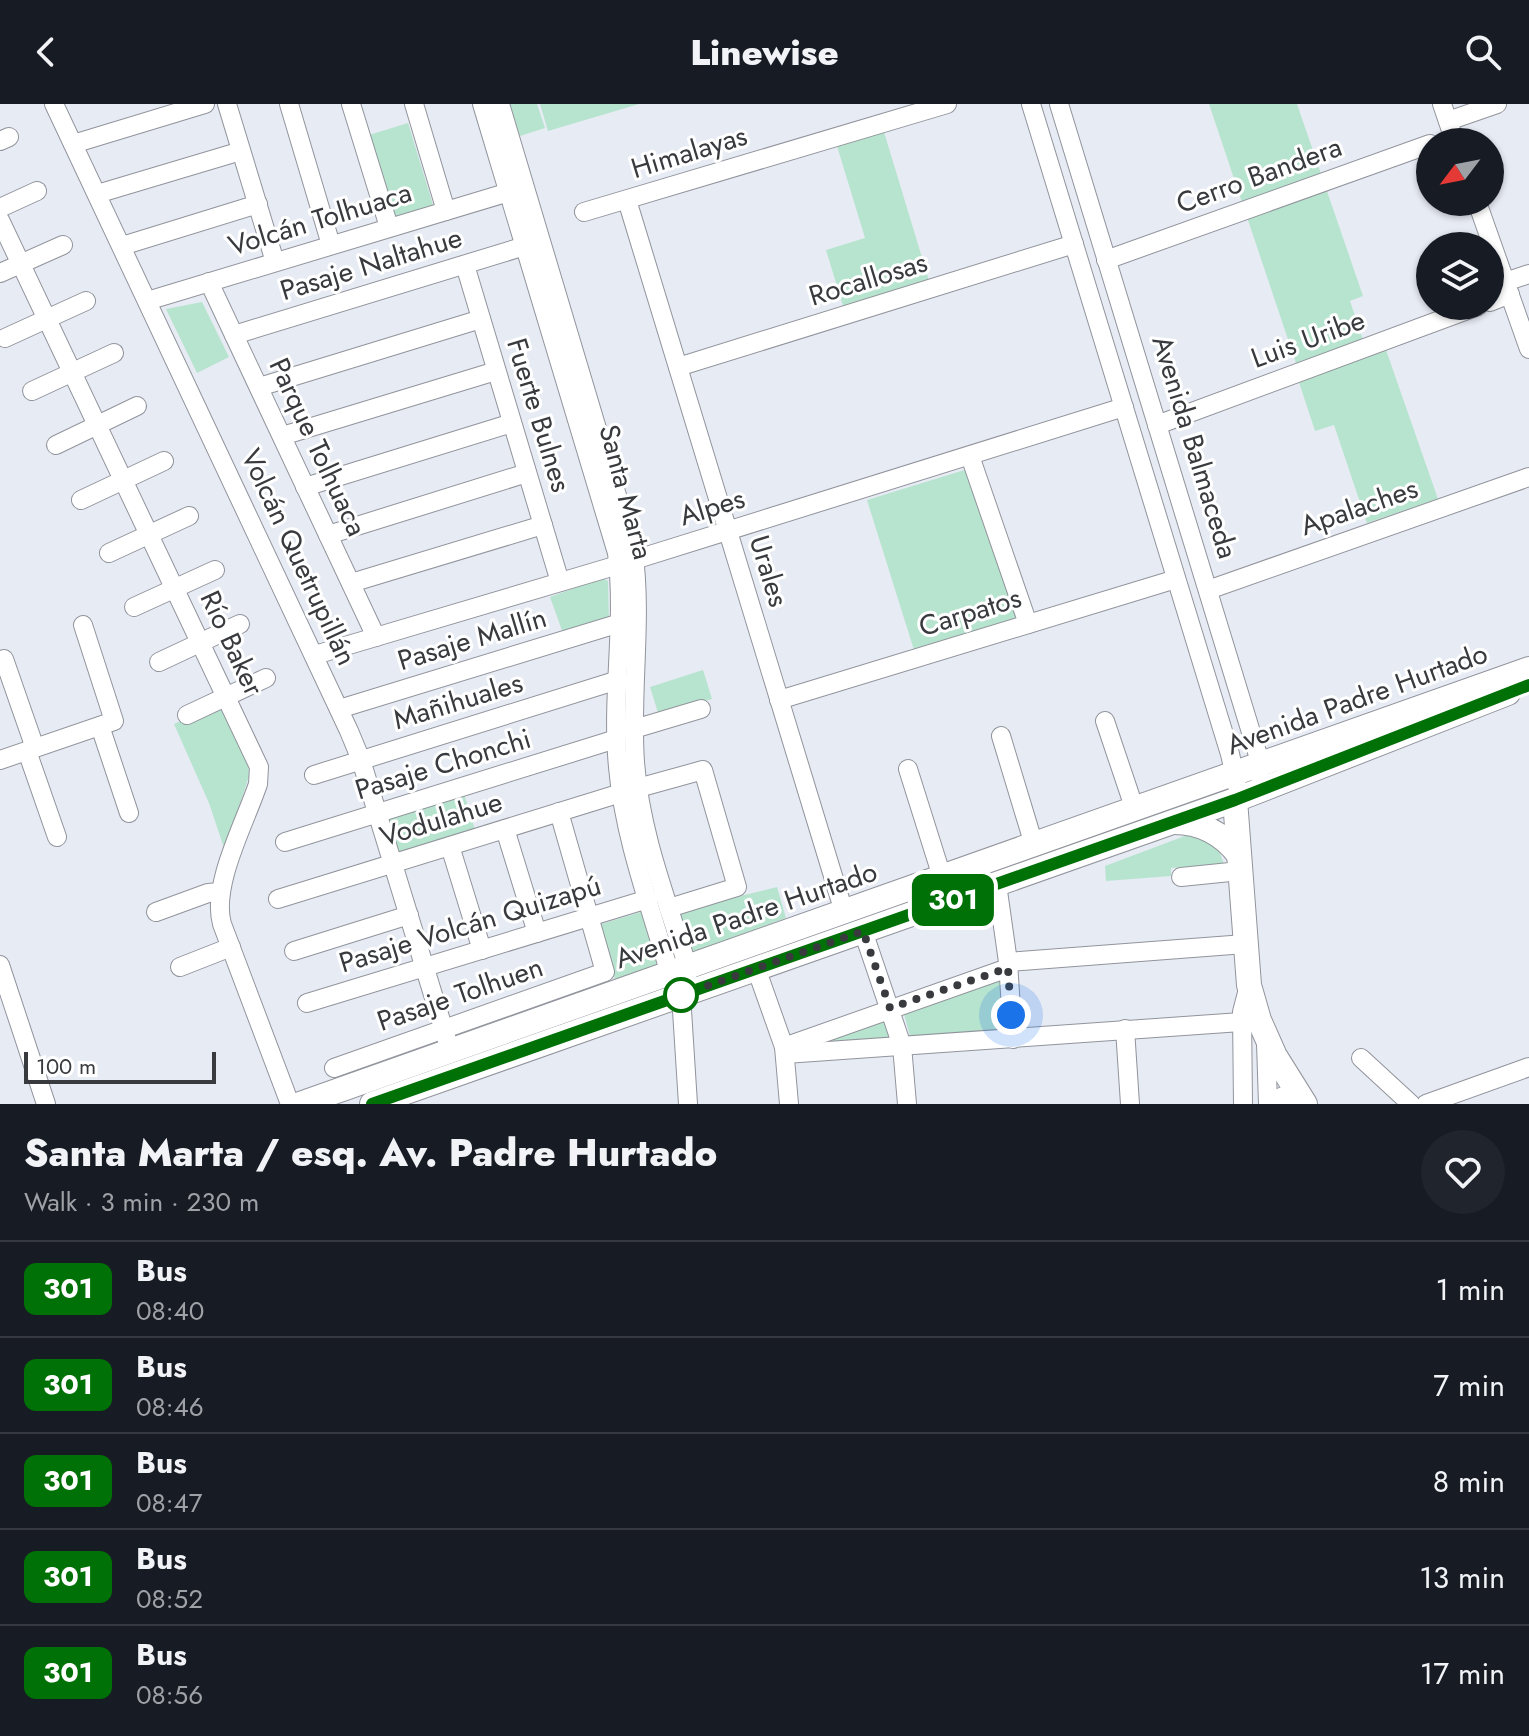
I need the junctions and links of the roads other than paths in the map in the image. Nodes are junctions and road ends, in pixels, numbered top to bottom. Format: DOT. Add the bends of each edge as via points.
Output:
graph roads {
  1 [pos="54,104"];
  2 [pos="205,104"];
  3 [pos="227,104"];
  4 [pos="289,104"];
  5 [pos="351,104"];
  6 [pos="414,104"];
  7 [pos="482,104"];
  8 [pos="500,104"];
  9 [pos="947,104"];
  10 [pos="1031,104"];
  11 [pos="1059,104"];
  12 [pos="1497,104"];
  13 [pos="1450,126"];
  14 [pos="73,144"];
  15 [pos="1416,149"];
  16 [pos="241,151"];
  17 [pos="37,191"];
  18 [pos="509,192"];
  19 [pos="97,194"];
  20 [pos="627,200"];
  21 [pos="258,204"];
  22 [pos="0,208"];
  23 [pos="446,211"];
  24 [pos="584,212"];
  25 [pos="1482,216"];
  26 [pos="0,220"];
  27 [pos="389,227"];
  28 [pos="1074,244"];
  29 [pos="63,245"];
  30 [pos="331,245"];
  31 [pos="122,246"];
  32 [pos="525,246"];
  33 [pos="1106,260"];
  34 [pos="275,262"];
  35 [pos="21,264"];
  36 [pos="465,265"];
  37 [pos="0,273"];
  38 [pos="1529,274"];
  39 [pos="209,282"];
  40 [pos="1508,288"];
  41 [pos="1504,291"];
  42 [pos="86,301"];
  43 [pos="147,301"];
  44 [pos="47,319"];
  45 [pos="481,319"];
  46 [pos="1440,320"];
  47 [pos="234,335"];
  48 [pos="5,338"];
  49 [pos="1529,349"];
  50 [pos="114,353"];
  51 [pos="678,367"];
  52 [pos="496,371"];
  53 [pos="72,372"];
  54 [pos="259,387"];
  55 [pos="32,391"];
  56 [pos="137,406"];
  57 [pos="1124,407"];
  58 [pos="512,423"];
  59 [pos="97,425"];
  60 [pos="1157,425"];
  61 [pos="282,436"];
  62 [pos="56,445"];
  63 [pos="970,456"];
  64 [pos="164,461"];
  65 [pos="527,473"];
  66 [pos="1529,477"];
  67 [pos="123,480"];
  68 [pos="305,487"];
  69 [pos="81,500"];
  70 [pos="189,516"];
  71 [pos="543,525"];
  72 [pos="728,531"];
  73 [pos="149,534"];
  74 [pos="328,535"];
  75 [pos="109,553"];
  76 [pos="626,562"];
  77 [pos="215,570"];
  78 [pos="1176,579"];
  79 [pos="560,582"];
  80 [pos="351,583"];
  81 [pos="175,588"];
  82 [pos="1208,590"];
  83 [pos="134,607"];
  84 [pos="620,623"];
  85 [pos="240,624"];
  86 [pos="1028,624"];
  87 [pos="83,625"];
  88 [pos="376,637"];
  89 [pos="201,642"];
  90 [pos="315,655"];
  91 [pos="4,659"];
  92 [pos="159,662"];
  93 [pos="1529,669"];
  94 [pos="266,678"];
  95 [pos="618,680"];
  96 [pos="1529,685"];
  97 [pos="226,696"];
  98 [pos="779,700"];
  99 [pos="339,709"];
  100 [pos="701,709"];
  101 [pos="187,715"];
  102 [pos="1105,721"];
  103 [pos="107,724"];
  104 [pos="634,729"];
  105 [pos="1001,736"];
  106 [pos="616,739"];
  107 [pos="31,750"];
  108 [pos="0,760"];
  109 [pos="361,760"];
  110 [pos="1261,765"];
  111 [pos="908,769"];
  112 [pos="1236,774"];
  113 [pos="314,775"];
  114 [pos="629,790"];
  115 [pos="1235,800"];
  116 [pos="1135,810"];
  117 [pos="559,812"];
  118 [pos="129,813"];
  119 [pos="377,813"];
  120 [pos="1172,822"];
  121 [pos="505,829"];
  122 [pos="57,837"];
  123 [pos="285,842"];
  124 [pos="1034,845"];
  125 [pos="450,846"];
  126 [pos="393,863"];
  127 [pos="1240,863"];
  128 [pos="942,877"];
  129 [pos="1181,877"];
  130 [pos="997,884"];
  131 [pos="220,892"];
  132 [pos="278,899"];
  133 [pos="648,899"];
  134 [pos="669,908"];
  135 [pos="156,912"];
  136 [pos="844,912"];
  137 [pos="409,915"];
  138 [pos="590,917"];
  139 [pos="863,931"];
  140 [pos="537,933"];
  141 [pos="1245,944"];
  142 [pos="231,947"];
  143 [pos="482,950"];
  144 [pos="294,951"];
  145 [pos="0,965"];
  146 [pos="1008,965"];
  147 [pos="180,967"];
  148 [pos="425,967"];
  149 [pos="756,968"];
  150 [pos="680,979"];
  151 [pos="1249,985"];
  152 [pos="307,1003"];
  153 [pos="890,1008"];
  154 [pos="1241,1022"];
  155 [pos="1125,1029"];
  156 [pos="1266,1038"];
  157 [pos="1013,1039"];
  158 [pos="447,1040"];
  159 [pos="902,1046"];
  160 [pos="785,1050"];
  161 [pos="1361,1058"];
  162 [pos="1529,1067"];
  163 [pos="334,1068"];
  164 [pos="1303,1101"];
  165 [pos="46,1104"];
  166 [pos="290,1104"];
  167 [pos="300,1104"];
  168 [pos="372,1104"];
  169 [pos="688,1104"];
  170 [pos="789,1104"];
  171 [pos="907,1104"];
  172 [pos="1130,1104"];
  173 [pos="1243,1104"];
  174 [pos="1270,1104"];
  175 [pos="1411,1104"];
  176 [pos="1426,1104"];
  1 -- 14 [label="street, Volcán Quetrupillán"];
  2 -- 14 [label="street"];
  3 -- 16 [label="street"];
  4 -- 30 [label="street"];
  5 -- 27 [label="street"];
  6 -- 23 [label="street"];
  7 -- 18 [label="street, Santa Marta"];
  8 -- 76 [label="street, Santa Marta" via="629,533"];
  9 -- 20 [label="street, Himalayas"];
  10 -- 28 [label="street, Avenida Balmaceda"];
  11 -- 33 [label="street, Avenida Balmaceda"];
  12 -- 13 [label="street, Cerro Bandera"];
  14 -- 19 [label="street, Volcán Quetrupillán"];
  15 -- 33 [label="street, Cerro Bandera"];
  16 -- 19 [label="street"];
  16 -- 21 [label="street"];
  17 -- 22 [label="street"];
  18 -- 23 [label="street, Volcán Tolhuaca"];
  18 -- 32 [label="street, Santa Marta"];
  19 -- 31 [label="street, Volcán Quetrupillán"];
  20 -- 24 [label="street, Himalayas"];
  20 -- 51 [label="street, Urales"];
  21 -- 31 [label="street"];
  21 -- 34 [label="street"];
  23 -- 27 [label="street, Volcán Tolhuaca"];
  25 -- 40 [label="street"];
  26 -- 35 [label="street, Río Baker"];
  27 -- 30 [label="street, Volcán Tolhuaca"];
  28 -- 51 [label="street, Rocallosas"];
  28 -- 57 [label="street, Avenida Balmaceda"];
  29 -- 35 [label="street"];
  30 -- 34 [label="street, Volcán Tolhuaca"];
  31 -- 43 [label="street, Volcán Quetrupillán"];
  32 -- 36 [label="street, Pasaje Naltahue"];
  32 -- 76 [label="street, Santa Marta" via="613,535"];
  33 -- 60 [label="street, Avenida Balmaceda"];
  34 -- 39 [label="street, Volcán Tolhuaca"];
  35 -- 37 [label="street"];
  35 -- 44 [label="street, Río Baker"];
  36 -- 45 [label="street, Fuerte Bulnes"];
  36 -- 47 [label="street, Pasaje Naltahue"];
  38 -- 40 [label="street"];
  39 -- 43 [label="street, Volcán Tolhuaca"];
  39 -- 47 [label="street, Parque Tolhuaca"];
  40 -- 41 [label="street"];
  40 -- 49 [label="street"];
  42 -- 44 [label="street"];
  43 -- 90 [label="street, Volcán Quetrupillán"];
  44 -- 48 [label="street"];
  44 -- 53 [label="street, Río Baker"];
  45 -- 52 [label="street, Fuerte Bulnes"];
  45 -- 54 [label="street"];
  46 -- 60 [label="street, Luis Uribe"];
  47 -- 54 [label="street, Parque Tolhuaca"];
  50 -- 53 [label="street"];
  51 -- 72 [label="street, Urales"];
  52 -- 58 [label="street, Fuerte Bulnes"];
  52 -- 61 [label="street"];
  53 -- 55 [label="street"];
  53 -- 59 [label="street, Río Baker"];
  54 -- 61 [label="street, Parque Tolhuaca"];
  56 -- 59 [label="street"];
  57 -- 63 [label="street, Alpes"];
  57 -- 78 [label="street, Avenida Balmaceda"];
  58 -- 65 [label="street, Fuerte Bulnes"];
  58 -- 68 [label="street"];
  59 -- 62 [label="street"];
  59 -- 67 [label="street, Río Baker"];
  60 -- 82 [label="street, Avenida Balmaceda"];
  61 -- 68 [label="street, Parque Tolhuaca"];
  63 -- 72 [label="street, Alpes"];
  63 -- 86 [label="street"];
  64 -- 67 [label="street"];
  65 -- 71 [label="street, Fuerte Bulnes"];
  65 -- 74 [label="street"];
  66 -- 82 [label="street, Apalaches"];
  67 -- 69 [label="street"];
  67 -- 73 [label="street, Río Baker"];
  68 -- 74 [label="street, Parque Tolhuaca"];
  70 -- 73 [label="street"];
  71 -- 79 [label="street, Fuerte Bulnes"];
  71 -- 80 [label="street"];
  72 -- 76 [label="street, Alpes"];
  72 -- 98 [label="street, Urales"];
  73 -- 75 [label="street"];
  73 -- 81 [label="street, Río Baker"];
  74 -- 80 [label="street, Parque Tolhuaca"];
  76 -- 79 [label="street, Alpes"];
  76 -- 84 [label="street, Santa Marta"];
  76 -- 104 [label="street, Santa Marta" via="637,609"];
  77 -- 81 [label="street"];
  78 -- 86 [label="street, Carpatos"];
  78 -- 112 [label="street, Avenida Balmaceda"];
  79 -- 88 [label="street, Alpes"];
  80 -- 88 [label="street, Parque Tolhuaca"];
  81 -- 83 [label="street"];
  81 -- 89 [label="street, Río Baker"];
  82 -- 110 [label="street, Avenida Balmaceda"];
  84 -- 95 [label="street, Santa Marta"];
  84 -- 99 [label="street, Pasaje Mallín"];
  85 -- 89 [label="street"];
  86 -- 98 [label="street, Carpatos"];
  87 -- 103 [label="street"];
  88 -- 90 [label="street, Alpes"];
  89 -- 92 [label="street"];
  89 -- 97 [label="street, Río Baker"];
  90 -- 99 [label="street, Volcán Quetrupillán"];
  91 -- 107 [label="street"];
  93 -- 110 [label="main road, Avenida Padre Hurtado"];
  94 -- 97 [label="street"];
  95 -- 106 [label="street, Santa Marta"];
  95 -- 109 [label="street, Mañihuales"];
  96 -- 115 [label="main road, Avenida Padre Hurtado"];
  97 -- 101 [label="street"];
  97 -- 131 [label="street, Río Baker" via="259,778"];
  98 -- 136 [label="street, Urales"];
  99 -- 109 [label="street, Volcán Quetrupillán"];
  100 -- 104 [label="street"];
  102 -- 116 [label="street"];
  103 -- 107 [label="street"];
  103 -- 118 [label="street"];
  104 -- 114 [label="street, Santa Marta"];
  105 -- 124 [label="street"];
  106 -- 114 [label="street, Santa Marta"];
  106 -- 119 [label="street, Pasaje Chonchi"];
  107 -- 108 [label="street"];
  107 -- 122 [label="street"];
  109 -- 113 [label="street, Mañihuales"];
  109 -- 119 [label="street, Volcán Quetrupillán"];
  110 -- 112 [label="main road, Avenida Padre Hurtado"];
  110 -- 115 [label="street" via="1249,788"];
  111 -- 128 [label="street"];
  112 -- 115 [label="street, Avenida Balmaceda"];
  112 -- 116 [label="main road, Avenida Padre Hurtado"];
  114 -- 117 [label="street, Vodulahue"];
  114 -- 133 [label="street, Santa Marta" via="630,838"];
  114 -- 134 [label="street, Santa Marta"];
  114 -- 134 [label="street, Vodulahue" via="703,770 737,887"];
  115 -- 120 [label="main road, Avenida Padre Hurtado"];
  115 -- 127 [label="main road, Avenida Balmaceda"];
  116 -- 124 [label="main road, Avenida Padre Hurtado"];
  117 -- 121 [label="street, Vodulahue"];
  117 -- 138 [label="street"];
  119 -- 123 [label="street, Pasaje Chonchi"];
  119 -- 126 [label="street, Volcán Quetrupillán"];
  120 -- 127 [label="main road" via="1210,830 1226,840"];
  120 -- 130 [label="main road, Avenida Padre Hurtado"];
  121 -- 125 [label="street, Vodulahue"];
  121 -- 140 [label="street"];
  124 -- 128 [label="main road, Avenida Padre Hurtado"];
  125 -- 126 [label="street, Vodulahue"];
  125 -- 143 [label="street"];
  126 -- 132 [label="street, Vodulahue"];
  126 -- 137 [label="street, Volcán Quetrupillán"];
  127 -- 129 [label="street"];
  127 -- 141 [label="main road, Avenida Balmaceda"];
  128 -- 136 [label="main road, Avenida Padre Hurtado"];
  130 -- 139 [label="main road, Avenida Padre Hurtado"];
  130 -- 146 [label="street"];
  131 -- 135 [label="street"];
  131 -- 142 [label="street, Río Baker" via="220,915"];
  133 -- 138 [label="street, Pasaje Volcán Quizapú"];
  133 -- 150 [label="street, Santa Marta"];
  134 -- 150 [label="street, Santa Marta"];
  136 -- 150 [label="main road, Avenida Padre Hurtado"];
  137 -- 144 [label="street"];
  137 -- 148 [label="street, Volcán Quetrupillán"];
  138 -- 140 [label="street, Pasaje Volcán Quizapú"];
  138 -- 158 [label="street, Pasaje Tolhuen" via="605,972"];
  139 -- 149 [label="main road, Avenida Padre Hurtado"];
  139 -- 153 [label="street"];
  140 -- 143 [label="street, Pasaje Volcán Quizapú"];
  141 -- 146 [label="street"];
  141 -- 151 [label="main road, Avenida Balmaceda"];
  142 -- 147 [label="street"];
  142 -- 166 [label="street, Río Baker"];
  143 -- 148 [label="street, Pasaje Volcán Quizapú"];
  145 -- 165 [label="street"];
  146 -- 153 [label="street"];
  146 -- 157 [label="street"];
  148 -- 152 [label="street, Pasaje Volcán Quizapú"];
  148 -- 158 [label="street, Volcán Quetrupillán"];
  149 -- 150 [label="main road, Avenida Padre Hurtado"];
  149 -- 160 [label="street"];
  150 -- 158 [label="main road, Avenida Padre Hurtado"];
  150 -- 168 [label="main road, Avenida Padre Hurtado"];
  150 -- 169 [label="street, Santa Marta"];
  151 -- 154 [label="street, Avenida Balmaceda"];
  151 -- 156 [label="main road"];
  153 -- 159 [label="street"];
  153 -- 160 [label="street"];
  154 -- 155 [label="street"];
  154 -- 173 [label="street, Avenida Balmaceda"];
  155 -- 157 [label="street"];
  155 -- 172 [label="street"];
  156 -- 164 [label="main road"];
  156 -- 174 [label="street"];
  157 -- 159 [label="street"];
  158 -- 163 [label="street, Pasaje Tolhuen"];
  158 -- 167 [label="main road, Avenida Padre Hurtado"];
  159 -- 160 [label="street"];
  159 -- 171 [label="street"];
  160 -- 170 [label="street"];
  161 -- 175 [label="street"];
  162 -- 176 [label="street"];
  164 -- 174 [label="main road"];
}
